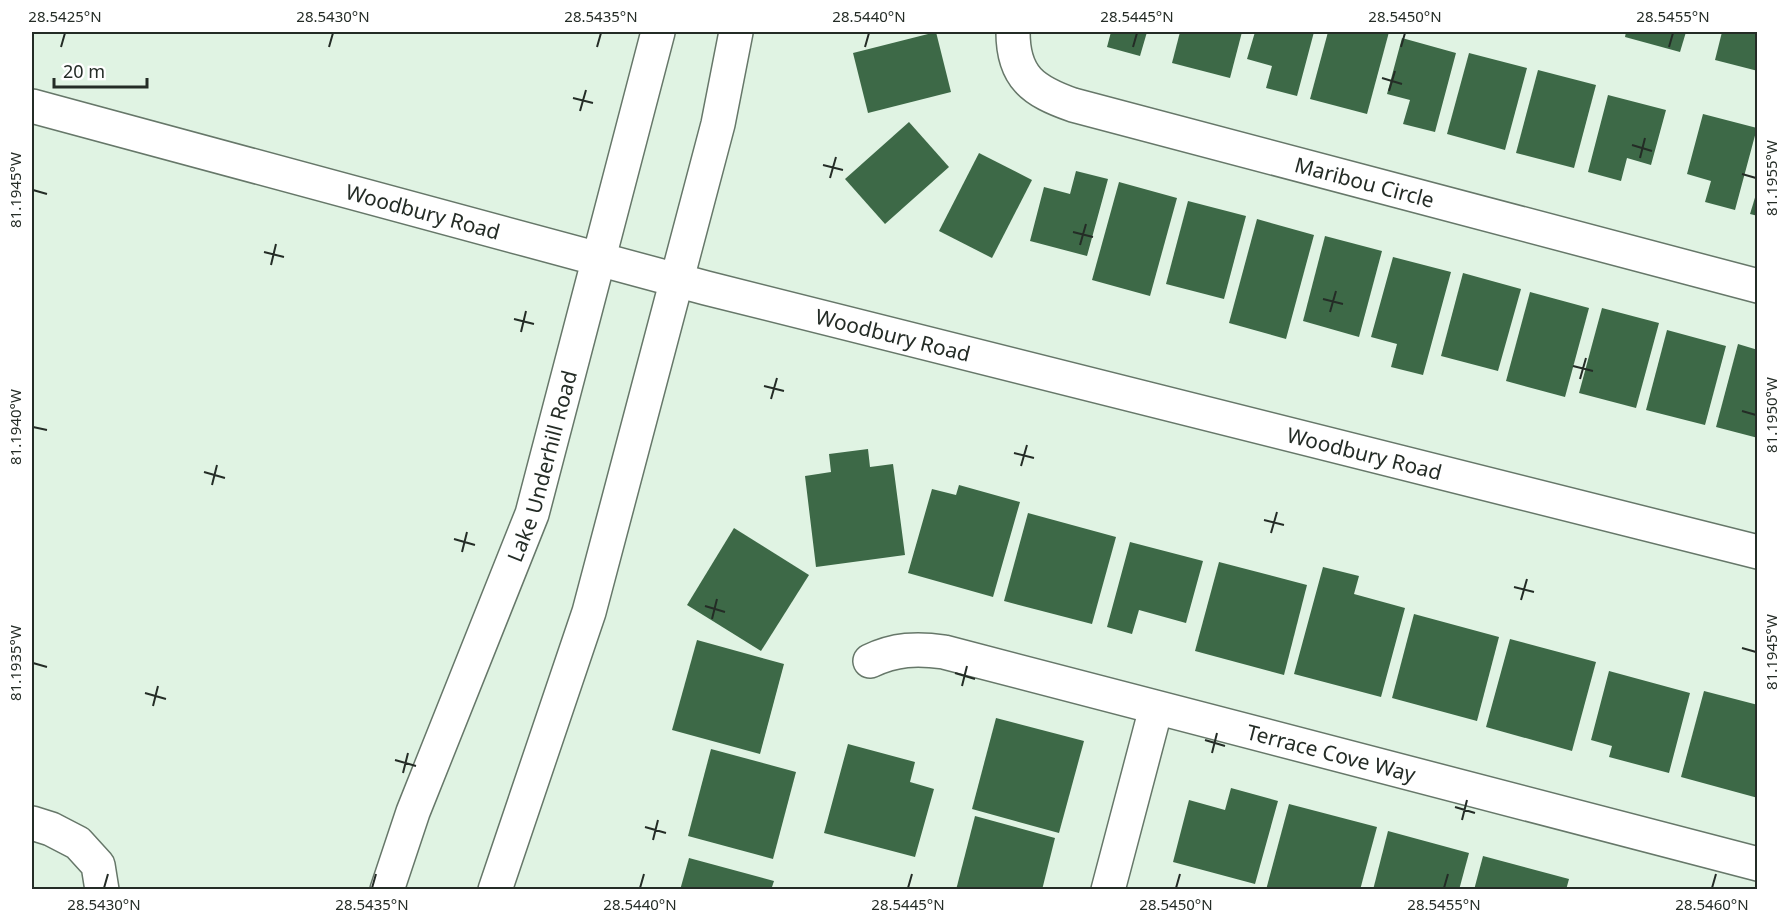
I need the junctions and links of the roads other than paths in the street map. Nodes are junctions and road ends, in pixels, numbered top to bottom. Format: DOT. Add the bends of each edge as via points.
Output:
graph roads {
  1 [pos="658,32"];
  2 [pos="736,32"];
  3 [pos="1013,32"];
  4 [pos="32,106"];
  5 [pos="598,259"];
  6 [pos="677,280"];
  7 [pos="1758,285"];
  8 [pos="1758,552"];
  9 [pos="870,661"];
  10 [pos="1156,708"];
  11 [pos="32,823"];
  12 [pos="1758,864"];
  13 [pos="102,890"];
  14 [pos="387,890"];
  15 [pos="495,890"];
  16 [pos="1108,890"];
  1 -- 5 [label="street, Lake Underhill Road"];
  2 -- 6 [label="street" via="718,124"];
  3 -- 7 [label="street, Maribou Circle" via="1014,54 1022,72 1035,87 1073,105"];
  4 -- 5 [label="street, Woodbury Road"];
  5 -- 6 [label="street, Woodbury Road"];
  5 -- 14 [label="street, Lake Underhill Road" via="532,514 413,812"];
  6 -- 8 [label="street, Woodbury Road"];
  6 -- 15 [label="street" via="589,612"];
  9 -- 10 [label="street, Terrace Cove Way" via="904,650 944,652"];
  10 -- 12 [label="street, Terrace Cove Way"];
  10 -- 16 [label="street"];
  11 -- 13 [label="street" via="78,843 98,865"];
}
